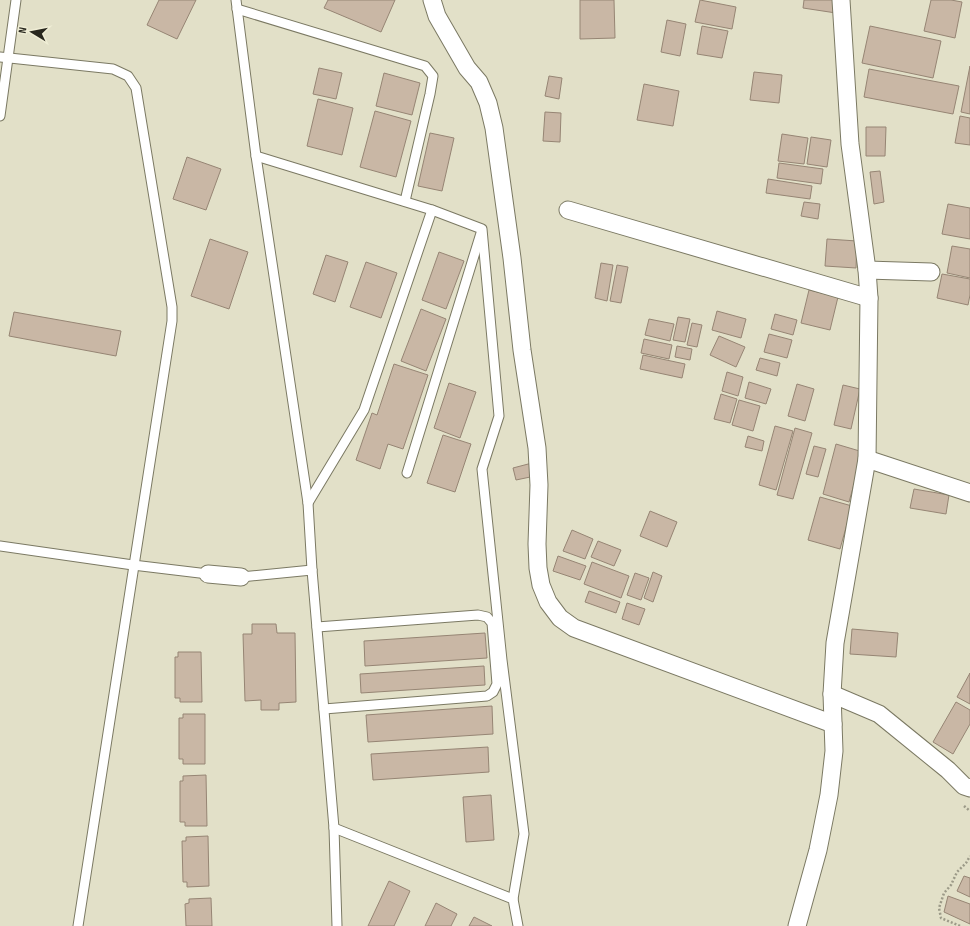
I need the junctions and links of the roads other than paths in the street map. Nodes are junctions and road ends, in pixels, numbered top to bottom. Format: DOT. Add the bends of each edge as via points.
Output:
graph roads {
  1 [pos="16,0"];
  2 [pos="432,0"];
  3 [pos="841,0"];
  4 [pos="237,5"];
  5 [pos="4,58"];
  6 [pos="0,116"];
  7 [pos="256,156"];
  8 [pos="405,201"];
  9 [pos="432,210"];
  10 [pos="568,210"];
  11 [pos="482,229"];
  12 [pos="867,270"];
  13 [pos="931,272"];
  14 [pos="869,298"];
  15 [pos="867,459"];
  16 [pos="408,473"];
  17 [pos="970,493"];
  18 [pos="308,503"];
  19 [pos="0,546"];
  20 [pos="133,565"];
  21 [pos="312,570"];
  22 [pos="208,574"];
  23 [pos="242,577"];
  24 [pos="317,627"];
  25 [pos="832,694"];
  26 [pos="324,709"];
  27 [pos="833,724"];
  28 [pos="970,788"];
  29 [pos="334,828"];
  30 [pos="513,899"];
  31 [pos="78,926"];
  32 [pos="337,926"];
  33 [pos="518,926"];
  34 [pos="796,926"];
  1 -- 5 [label="lane"];
  2 -- 27 [label="street" via="437,16 467,68 479,82 488,103 494,128 537,448 538,568 548,602 560,618 574,628"];
  3 -- 12 [label="street" via="850,144"];
  4 -- 7 [label="lane"];
  4 -- 8 [label="lane" via="425,66 433,76"];
  5 -- 6 [label="lane"];
  5 -- 20 [label="lane" via="113,69 128,76 136,88 172,307 172,321"];
  7 -- 8 [label="lane"];
  7 -- 18 [label="lane"];
  8 -- 9 [label="lane"];
  9 -- 11 [label="lane"];
  9 -- 18 [label="lane" via="364,410"];
  10 -- 14 [label="street"];
  11 -- 16 [label="lane"];
  11 -- 30 [label="lane" via="499,416 482,468 502,660 524,834"];
  12 -- 13 [label="street"];
  12 -- 14 [label="street"];
  14 -- 15 [label="street"];
  15 -- 17 [label="street"];
  15 -- 25 [label="street" via="835,643"];
  18 -- 21 [label="lane"];
  19 -- 20 [label="lane"];
  20 -- 22 [label="lane"];
  20 -- 31 [label="lane"];
  21 -- 23 [label="lane"];
  21 -- 24 [label="lane"];
  22 -- 23 [label="street"];
  24 -- 26 [label="lane"];
  24 -- 26 [label="lane" via="478,615 487,617 492,623 497,684 494,692 487,696"];
  25 -- 27 [label="street"];
  25 -- 28 [label="street" via="879,714 964,786"];
  26 -- 29 [label="lane"];
  27 -- 34 [label="street" via="834,751 829,795 818,850"];
  29 -- 30 [label="lane"];
  29 -- 32 [label="lane"];
  30 -- 33 [label="lane"];
}
